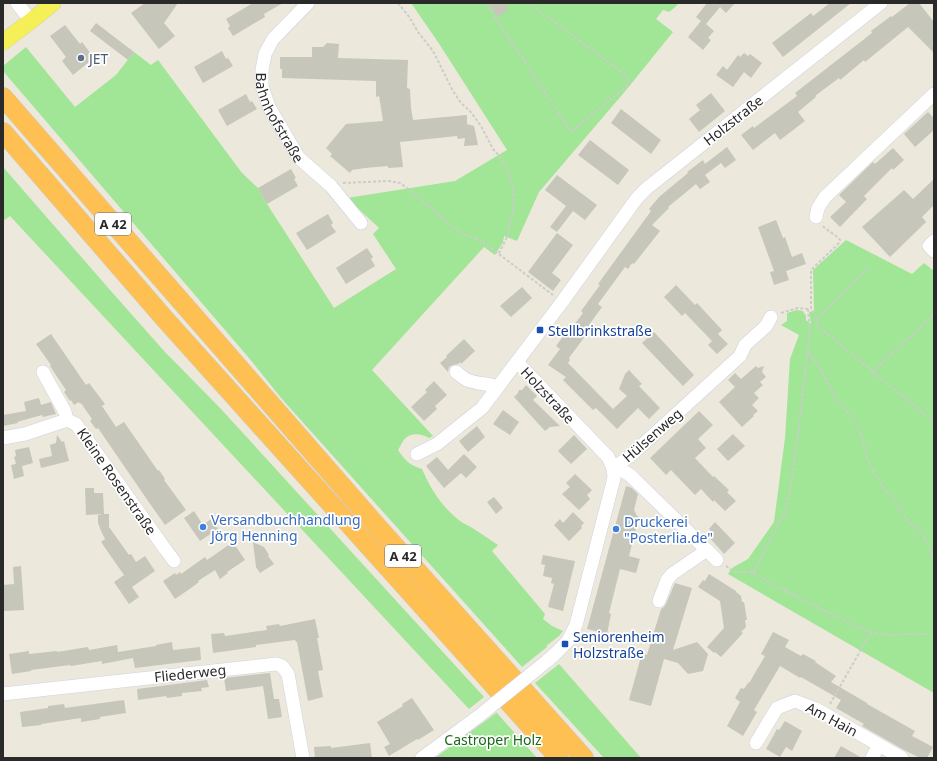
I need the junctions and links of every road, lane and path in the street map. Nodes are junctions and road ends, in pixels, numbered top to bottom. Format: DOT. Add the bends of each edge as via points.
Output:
graph roads {
  1 [pos="17,3"];
  2 [pos="53,3"];
  3 [pos="308,3"];
  4 [pos="398,3"];
  5 [pos="486,3"];
  6 [pos="530,3"];
  7 [pos="881,3"];
  8 [pos="25,26"];
  9 [pos="3,42"];
  10 [pos="934,94"];
  11 [pos="3,97"];
  12 [pos="3,132"];
  13 [pos="331,186"];
  14 [pos="816,218"];
  15 [pos="361,223"];
  16 [pos="934,241"];
  17 [pos="934,251"];
  18 [pos="499,253"];
  19 [pos="868,268"];
  20 [pos="562,302"];
  21 [pos="809,309"];
  22 [pos="934,314"];
  23 [pos="771,317"];
  24 [pos="817,319"];
  25 [pos="808,353"];
  26 [pos="517,362"];
  27 [pos="43,372"];
  28 [pos="456,372"];
  29 [pos="873,372"];
  30 [pos="497,387"];
  31 [pos="67,420"];
  32 [pos="934,422"];
  33 [pos="3,438"];
  34 [pos="417,454"];
  35 [pos="613,468"];
  36 [pos="707,550"];
  37 [pos="717,560"];
  38 [pos="174,561"];
  39 [pos="934,561"];
  40 [pos="754,572"];
  41 [pos="659,601"];
  42 [pos="871,632"];
  43 [pos="934,634"];
  44 [pos="3,694"];
  45 [pos="824,714"];
  46 [pos="756,743"];
  47 [pos="879,745"];
  48 [pos="303,758"];
  49 [pos="422,758"];
  50 [pos="559,758"];
  51 [pos="584,758"];
  52 [pos="872,758"];
  53 [pos="902,758"];
  1 -- 8 [label="street"];
  2 -- 8 [label="main road"];
  3 -- 13 [label="street, Bahnhofstraße" via="273,39 265,54 262,86 269,106 299,158"];
  4 -- 18 [label="path" via="432,51 453,91 481,126 509,172 514,206 507,237"];
  5 -- 6 [label="path" via="571,132 628,85 629,81 627,76"];
  7 -- 20 [label="street, Holzstraße" via="647,188 637,198"];
  8 -- 9 [label="main road"];
  10 -- 14 [label="street" via="825,197 818,208"];
  11 -- 51 [label="highway, A 42" via="351,498"];
  12 -- 50 [label="highway, A 42" via="164,318"];
  13 -- 15 [label="street, Bahnhofstraße"];
  13 -- 18 [label="path" via="389,181 400,183 456,229"];
  14 -- 21 [label="path" via="840,240 811,270"];
  16 -- 17 [label="street" via="929,246"];
  18 -- 20 [label="path"];
  19 -- 24 [label="path"];
  20 -- 26 [label="street, Holzstraße"];
  21 -- 23 [label="path" via="798,308"];
  21 -- 24 [label="path"];
  21 -- 25 [label="path"];
  22 -- 29 [label="path"];
  23 -- 35 [label="street, Hülsenweg" via="766,326 745,345 740,356 629,457"];
  24 -- 29 [label="path" via="818,326"];
  25 -- 39 [label="path" via="813,357 838,401 856,423 870,463 883,487 908,521 923,535"];
  25 -- 40 [label="path" via="792,478 785,512"];
  26 -- 30 [label="street"];
  26 -- 35 [label="street, Holzstraße" via="608,458"];
  27 -- 31 [label="street" via="66,412"];
  28 -- 30 [label="street" via="472,382"];
  29 -- 32 [label="path"];
  30 -- 34 [label="street" via="482,408 437,444"];
  31 -- 33 [label="street, Kleine Rosenstraße" via="25,434"];
  31 -- 38 [label="street, Kleine Rosenstraße" via="76,424"];
  35 -- 36 [label="street, Hülsenweg" via="630,475"];
  35 -- 49 [label="street, bridge" via="614,478 576,625 568,641 479,716"];
  36 -- 37 [label="street, Hülsenweg"];
  36 -- 41 [label="street" via="672,574"];
  37 -- 40 [label="path" via="734,572"];
  40 -- 42 [label="path" via="805,601"];
  42 -- 43 [label="path" via="887,635"];
  42 -- 45 [label="path"];
  44 -- 48 [label="street, Fliederweg" via="276,664 282,666 288,674"];
  45 -- 46 [label="street, Am Hain" via="795,701 777,708"];
  45 -- 47 [label="street, Am Hain"];
  47 -- 52 [label="street"];
  47 -- 53 [label="street, Am Hain"];
}
